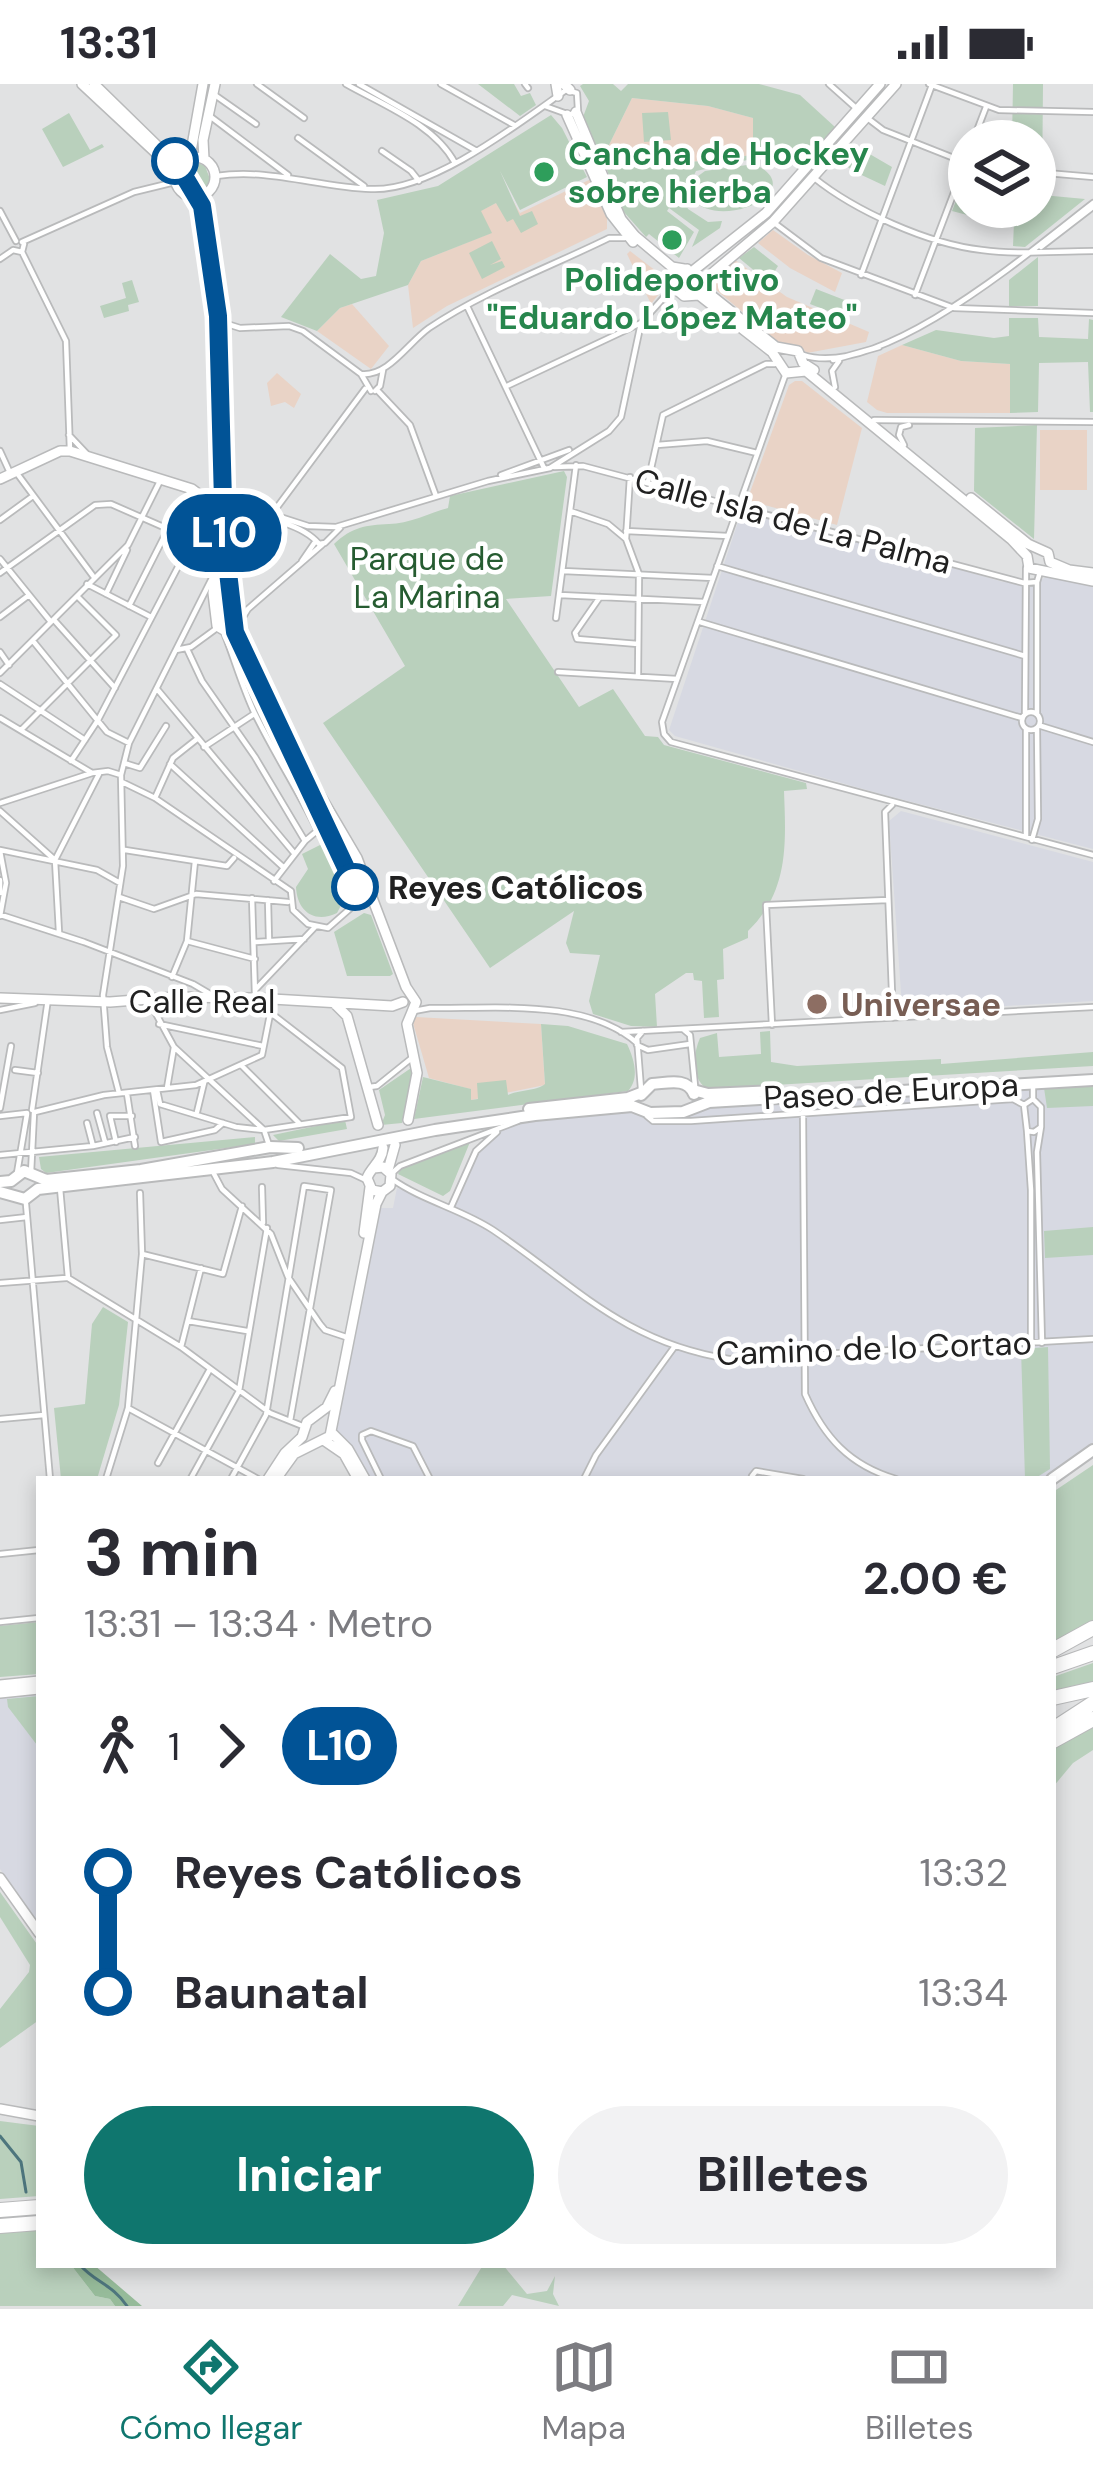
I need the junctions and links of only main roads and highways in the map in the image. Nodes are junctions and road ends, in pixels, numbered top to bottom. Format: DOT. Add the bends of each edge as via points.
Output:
graph roads {
  1 [pos="82,84"];
  2 [pos="94,84"];
  3 [pos="203,84"];
  4 [pos="880,84"];
  5 [pos="896,84"];
  6 [pos="213,89"];
  7 [pos="862,113"];
  8 [pos="190,158"];
  9 [pos="204,159"];
  10 [pos="176,174"];
  11 [pos="199,197"];
  12 [pos="769,219"];
  13 [pos="690,269"];
  14 [pos="675,281"];
  15 [pos="702,284"];
  16 [pos="687,296"];
  17 [pos="793,364"];
  18 [pos="9,475"];
  19 [pos="227,490"];
  20 [pos="211,493"];
  21 [pos="226,523"];
  22 [pos="1030,556"];
  23 [pos="1043,572"];
  24 [pos="1093,577"];
  25 [pos="229,622"];
  26 [pos="0,998"];
  27 [pos="410,1002"];
  28 [pos="334,1003"];
  29 [pos="365,1004"];
  30 [pos="354,1037"];
  31 [pos="1093,1076"];
  32 [pos="694,1088"];
  33 [pos="641,1093"];
  34 [pos="644,1110"];
  35 [pos="690,1114"];
  36 [pos="408,1120"];
  37 [pos="378,1125"];
  38 [pos="395,1145"];
  39 [pos="383,1148"];
  40 [pos="272,1155"];
  41 [pos="374,1168"];
  42 [pos="388,1181"];
  43 [pos="19,1184"];
  44 [pos="368,1184"];
  45 [pos="317,1416"];
  46 [pos="305,1430"];
  47 [pos="326,1436"];
  48 [pos="1093,1454"];
  49 [pos="274,1476"];
  50 [pos="275,1476"];
  51 [pos="360,1476"];
  52 [pos="1056,1479"];
  53 [pos="1093,1628"];
  54 [pos="1093,1641"];
  55 [pos="1056,1650"];
  56 [pos="1056,1651"];
  57 [pos="1093,1653"];
  58 [pos="1056,1666"];
  59 [pos="36,1685"];
  60 [pos="0,1689"];
  61 [pos="1093,1689"];
  62 [pos="1056,1697"];
  63 [pos="1093,1703"];
  64 [pos="1093,1719"];
  65 [pos="1056,1727"];
  66 [pos="1056,1739"];
  67 [pos="0,1874"];
  68 [pos="36,1924"];
  69 [pos="0,2112"];
  70 [pos="36,2118"];
  71 [pos="36,2207"];
  72 [pos="0,2210"];
  73 [pos="36,2223"];
  74 [pos="0,2226"];
  1 -- 10 [label="main road"];
  2 -- 10 [label="main road"];
  3 -- 8 [label="main road"];
  4 -- 7 [label="main road"];
  5 -- 7 [label="main road"];
  6 -- 9 [label="main road"];
  7 -- 12 [label="main road"];
  8 -- 9 [label="main road"];
  8 -- 10 [label="main road"];
  9 -- 11 [label="main road" via="216,176"];
  10 -- 11 [label="main road" via="183,194"];
  11 -- 19 [label="main road" via="226,340"];
  11 -- 20 [label="main road" via="218,338"];
  12 -- 13 [label="main road"];
  12 -- 15 [label="main road"];
  13 -- 14 [label="main road"];
  13 -- 14 [label="main road" via="672,267 621,219 567,112 616,224"];
  13 -- 15 [label="main road"];
  14 -- 16 [label="main road"];
  15 -- 16 [label="main road"];
  15 -- 17 [label="main road"];
  16 -- 17 [label="main road" via="699,295"];
  17 -- 22 [label="main road"];
  17 -- 22 [label="main road" via="835,388"];
  18 -- 20 [label="main road" via="70,451"];
  19 -- 20 [label="main road"];
  19 -- 21 [label="main road" via="236,503"];
  20 -- 21 [label="main road"];
  21 -- 25 [label="main road" via="220,593"];
  21 -- 25 [label="main road" via="213,593"];
  22 -- 23 [label="main road" via="1034,572"];
  22 -- 23 [label="main road" via="1048,553"];
  23 -- 24 [label="main road"];
  25 -- 27 [label="main road" via="357,858"];
  26 -- 28 [label="main road, Calle Real" via="255,994"];
  27 -- 29 [label="main road, Calle Real"];
  27 -- 36 [label="main road" via="416,1090"];
  28 -- 29 [label="main road, Calle Real"];
  28 -- 30 [label="main road"];
  29 -- 30 [label="main road" via="355,1011"];
  30 -- 37 [label="main road"];
  31 -- 32 [label="main road, Paseo de Europa"];
  31 -- 35 [label="main road, Paseo de Europa" via="709,1102"];
  32 -- 33 [label="main road, Paseo de Europa" via="652,1084"];
  32 -- 35 [label="main road"];
  33 -- 34 [label="main road"];
  33 -- 40 [label="main road"];
  34 -- 35 [label="main road, Paseo de Europa"];
  34 -- 40 [label="main road" via="536,1115"];
  38 -- 42 [label="main road"];
  39 -- 41 [label="main road"];
  40 -- 43 [label="main road"];
  40 -- 43 [label="main road" via="60,1186"];
  41 -- 42 [label="main road"];
  41 -- 44 [label="main road"];
  42 -- 44 [label="main road"];
  42 -- 47 [label="main road" via="376,1204"];
  44 -- 45 [label="main road" via="334,1393"];
  45 -- 46 [label="main road"];
  45 -- 47 [label="main road"];
  46 -- 47 [label="main road"];
  46 -- 49 [label="main road"];
  47 -- 50 [label="main road"];
  47 -- 51 [label="main road" via="348,1449"];
  48 -- 52 [label="main road"];
  53 -- 55 [label="highway"];
  54 -- 56 [label="highway"];
  57 -- 58 [label="highway"];
  59 -- 60 [label="main road"];
  61 -- 62 [label="highway"];
  63 -- 65 [label="highway"];
  64 -- 66 [label="highway"];
  67 -- 68 [label="main road"];
  69 -- 70 [label="main road"];
  71 -- 72 [label="highway"];
  73 -- 74 [label="highway"];
}
